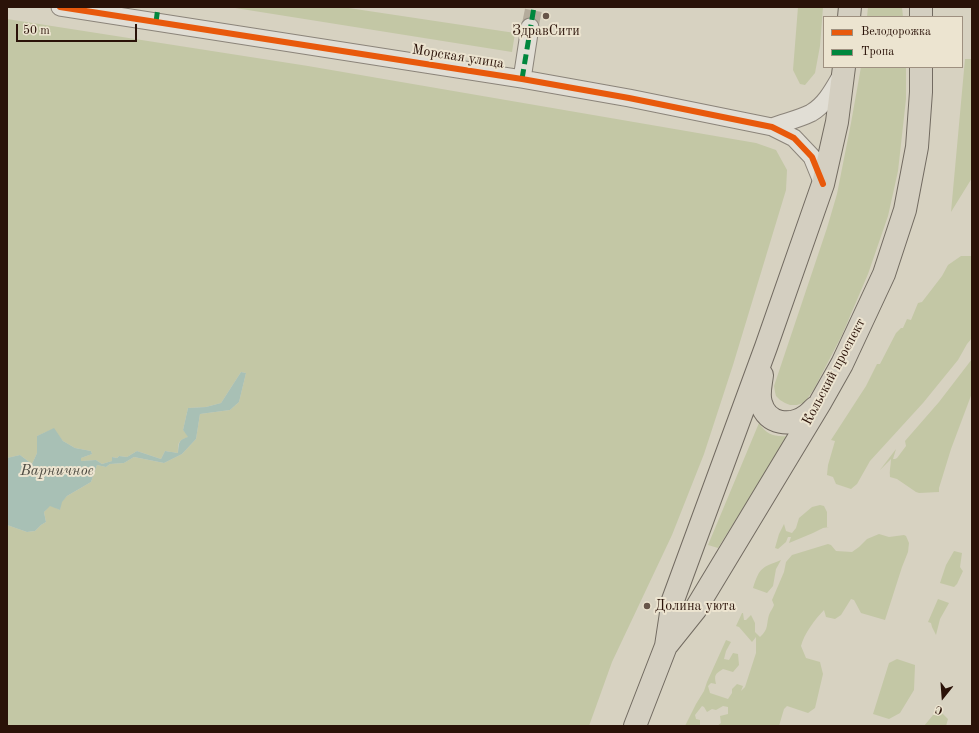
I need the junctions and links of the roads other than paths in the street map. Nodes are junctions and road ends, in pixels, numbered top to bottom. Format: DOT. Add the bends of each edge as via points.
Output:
graph roads {
  1 [pos="60,7"];
  2 [pos="157,14"];
  3 [pos="530,27"];
  4 [pos="921,68"];
  5 [pos="843,70"];
  6 [pos="522,79"];
  7 [pos="772,127"];
  8 [pos="823,184"];
  9 [pos="766,347"];
  10 [pos="820,403"];
  11 [pos="666,646"];
  12 [pos="635,726"];
  1 -- 2 [label="street, Морская улица"];
  2 -- 6 [label="street, Морская улица"];
  3 -- 6 [label="street"];
  4 -- 10 [label="main road, Кольский проспект" via="917,148 905,210 884,274 842,364"];
  5 -- 7 [label="street" via="833,90 812,112"];
  5 -- 8 [label="main road, Кольский проспект" via="837,122"];
  6 -- 7 [label="street, Морская улица"];
  7 -- 8 [label="street, Морская улица" via="794,138 812,157"];
  8 -- 9 [label="main road, Кольский проспект"];
  9 -- 10 [label="main road" via="760,390 761,403 767,416 784,423 806,416"];
  9 -- 11 [label="main road, Кольский проспект" via="673,600"];
  10 -- 11 [label="main road, Кольский проспект" via="695,610"];
  11 -- 12 [label="main road, Кольский проспект"];
}
